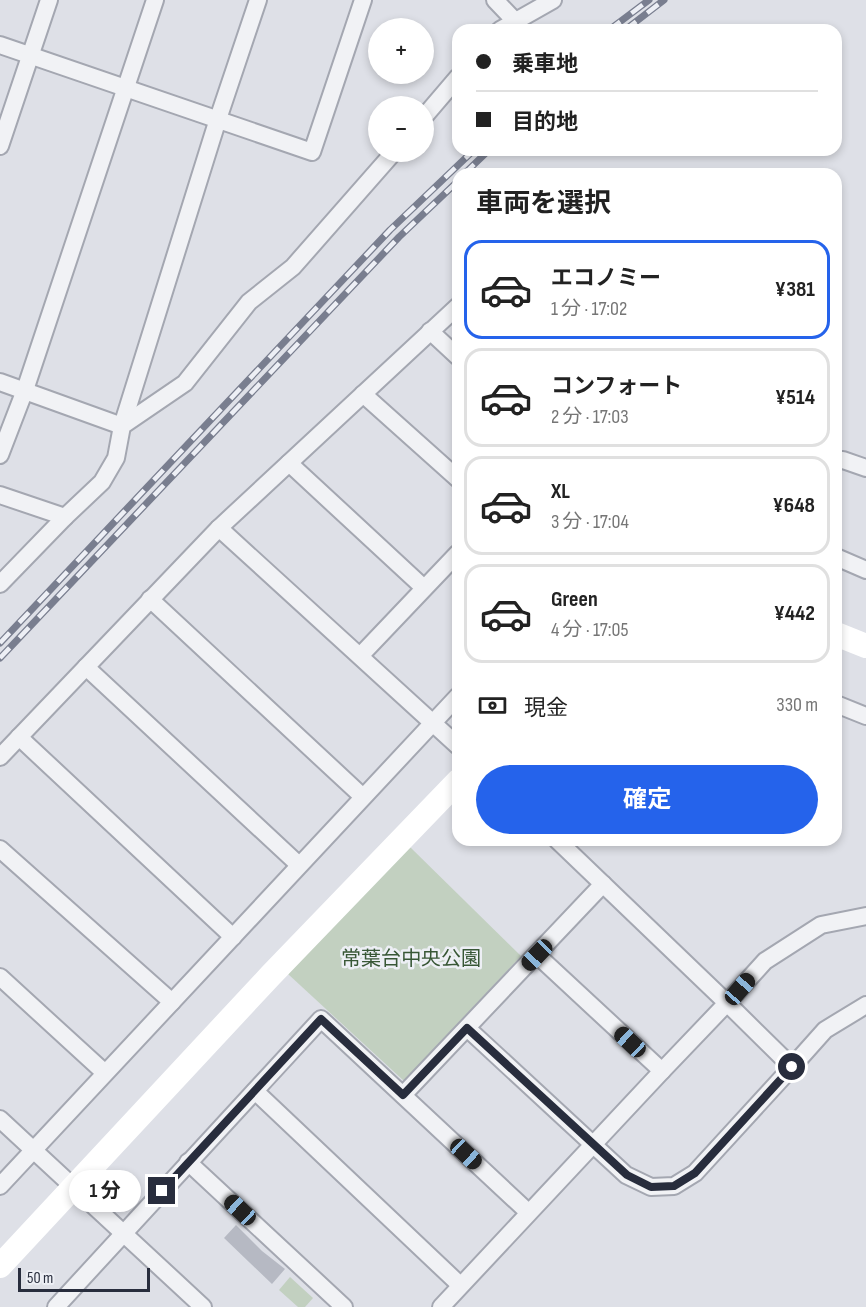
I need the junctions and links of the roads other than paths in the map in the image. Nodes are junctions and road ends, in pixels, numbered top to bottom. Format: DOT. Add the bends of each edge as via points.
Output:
graph roads {
  1 [pos="49,0"];
  2 [pos="155,0"];
  3 [pos="258,0"];
  4 [pos="363,0"];
  5 [pos="495,0"];
  6 [pos="553,0"];
  7 [pos="513,24"];
  8 [pos="518,24"];
  9 [pos="0,45"];
  10 [pos="30,55"];
  11 [pos="452,84"];
  12 [pos="125,87"];
  13 [pos="434,105"];
  14 [pos="218,119"];
  15 [pos="0,146"];
  16 [pos="385,162"];
  17 [pos="452,312"];
  18 [pos="430,332"];
  19 [pos="452,352"];
  20 [pos="0,382"];
  21 [pos="25,390"];
  22 [pos="363,394"];
  23 [pos="122,426"];
  24 [pos="0,455"];
  25 [pos="842,459"];
  26 [pos="289,463"];
  27 [pos="866,468"];
  28 [pos="452,474"];
  29 [pos="0,495"];
  30 [pos="65,517"];
  31 [pos="219,528"];
  32 [pos="452,559"];
  33 [pos="842,560"];
  34 [pos="866,570"];
  35 [pos="0,584"];
  36 [pos="424,588"];
  37 [pos="150,599"];
  38 [pos="842,636"];
  39 [pos="866,646"];
  40 [pos="360,656"];
  41 [pos="86,667"];
  42 [pos="452,702"];
  43 [pos="842,706"];
  44 [pos="866,716"];
  45 [pos="432,723"];
  46 [pos="19,737"];
  47 [pos="452,741"];
  48 [pos="0,757"];
  49 [pos="452,787"];
  50 [pos="363,797"];
  51 [pos="563,846"];
  52 [pos="0,849"];
  53 [pos="299,865"];
  54 [pos="603,884"];
  55 [pos="866,916"];
  56 [pos="233,937"];
  57 [pos="537,955"];
  58 [pos="0,977"];
  59 [pos="172,1002"];
  60 [pos="727,1003"];
  61 [pos="866,1005"];
  62 [pos="467,1028"];
  63 [pos="792,1067"];
  64 [pos="662,1071"];
  65 [pos="105,1073"];
  66 [pos="255,1091"];
  67 [pos="403,1095"];
  68 [pos="0,1119"];
  69 [pos="594,1143"];
  70 [pos="34,1150"];
  71 [pos="188,1162"];
  72 [pos="0,1186"];
  73 [pos="74,1187"];
  74 [pos="528,1212"];
  75 [pos="122,1233"];
  76 [pos="0,1266"];
  77 [pos="460,1286"];
  78 [pos="56,1307"];
  79 [pos="202,1307"];
  80 [pos="344,1307"];
  81 [pos="441,1307"];
  1 -- 10 [label="street"];
  2 -- 12 [label="street"];
  3 -- 14 [label="street"];
  4 -- 14 [label="street" via="312,152"];
  5 -- 7 [label="street"];
  6 -- 8 [label="street"];
  9 -- 10 [label="street"];
  10 -- 12 [label="street"];
  10 -- 15 [label="street"];
  11 -- 13 [label="street"];
  12 -- 14 [label="street"];
  12 -- 21 [label="street"];
  14 -- 23 [label="street"];
  16 -- 23 [label="street" via="293,267 249,302 185,383"];
  17 -- 18 [label="street"];
  18 -- 19 [label="street"];
  18 -- 22 [label="street"];
  20 -- 21 [label="street"];
  21 -- 23 [label="street"];
  21 -- 24 [label="street"];
  22 -- 26 [label="street"];
  22 -- 28 [label="street"];
  23 -- 30 [label="street" via="116,458 102,482"];
  25 -- 27 [label="street"];
  26 -- 31 [label="street"];
  26 -- 36 [label="street"];
  29 -- 30 [label="street"];
  30 -- 35 [label="street"];
  31 -- 37 [label="street"];
  31 -- 40 [label="street"];
  32 -- 36 [label="street"];
  33 -- 34 [label="street"];
  36 -- 40 [label="street"];
  37 -- 41 [label="street"];
  37 -- 50 [label="street"];
  38 -- 39 [label="street"];
  40 -- 45 [label="street"];
  41 -- 46 [label="street"];
  41 -- 53 [label="street"];
  42 -- 45 [label="street"];
  43 -- 44 [label="street"];
  45 -- 47 [label="street"];
  45 -- 50 [label="street"];
  46 -- 48 [label="street"];
  46 -- 56 [label="street"];
  49 -- 73 [label="street"];
  50 -- 53 [label="street"];
  51 -- 54 [label="street"];
  52 -- 59 [label="street"];
  53 -- 56 [label="street"];
  54 -- 57 [label="street"];
  54 -- 60 [label="street"];
  55 -- 60 [label="street" via="821,926 765,961"];
  56 -- 59 [label="street"];
  57 -- 62 [label="street"];
  57 -- 64 [label="street"];
  58 -- 65 [label="street"];
  59 -- 65 [label="street"];
  60 -- 63 [label="street"];
  60 -- 64 [label="street"];
  61 -- 63 [label="street" via="825,1029"];
  62 -- 67 [label="street"];
  62 -- 69 [label="street"];
  63 -- 69 [label="street" via="695,1173 674,1186 651,1187 627,1175"];
  64 -- 69 [label="street"];
  65 -- 70 [label="street"];
  66 -- 67 [label="street" via="321,1019"];
  66 -- 71 [label="street"];
  66 -- 77 [label="street"];
  67 -- 74 [label="street"];
  68 -- 70 [label="street"];
  69 -- 74 [label="street"];
  70 -- 72 [label="street"];
  70 -- 73 [label="street"];
  71 -- 75 [label="street"];
  71 -- 80 [label="street"];
  73 -- 75 [label="street"];
  73 -- 76 [label="street"];
  74 -- 77 [label="street"];
  75 -- 78 [label="street"];
  75 -- 79 [label="street"];
  77 -- 81 [label="street"];
}
